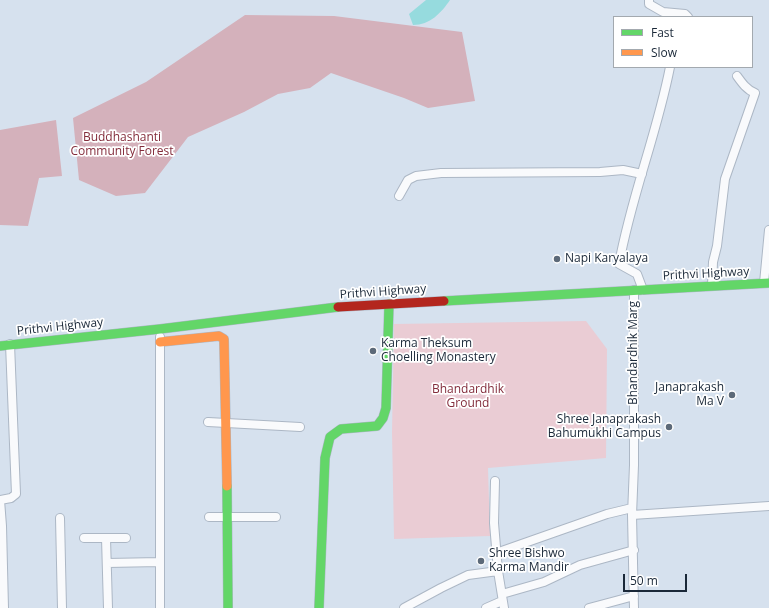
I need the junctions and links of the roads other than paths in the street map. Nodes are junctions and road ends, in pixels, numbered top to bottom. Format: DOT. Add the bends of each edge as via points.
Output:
graph roads {
  1 [pos="650,0"];
  2 [pos="687,16"];
  3 [pos="670,68"];
  4 [pos="737,76"];
  5 [pos="642,174"];
  6 [pos="399,196"];
  7 [pos="769,230"];
  8 [pos="766,283"];
  9 [pos="712,286"];
  10 [pos="639,290"];
  11 [pos="389,304"];
  12 [pos="160,329"];
  13 [pos="160,342"];
  14 [pos="10,344"];
  15 [pos="0,346"];
  16 [pos="208,422"];
  17 [pos="226,423"];
  18 [pos="300,427"];
  19 [pos="495,481"];
  20 [pos="0,500"];
  21 [pos="769,506"];
  22 [pos="632,512"];
  23 [pos="209,517"];
  24 [pos="228,517"];
  25 [pos="60,518"];
  26 [pos="276,518"];
  27 [pos="84,538"];
  28 [pos="106,538"];
  29 [pos="126,538"];
  30 [pos="634,550"];
  31 [pos="496,553"];
  32 [pos="160,562"];
  33 [pos="107,563"];
  34 [pos="498,571"];
  35 [pos="634,596"];
  36 [pos="503,601"];
  37 [pos="4,608"];
  38 [pos="62,608"];
  39 [pos="108,608"];
  40 [pos="160,608"];
  41 [pos="228,608"];
  42 [pos="320,608"];
  43 [pos="404,608"];
  44 [pos="486,608"];
  45 [pos="589,608"];
  46 [pos="634,608"];
  1 -- 2 [label="street" via="649,4 663,12"];
  3 -- 5 [label="street"];
  4 -- 9 [label="street" via="743,85 755,93 726,179 713,262"];
  5 -- 6 [label="street" via="623,170 441,173 416,176 408,180"];
  5 -- 10 [label="street" via="624,234 619,264 636,274"];
  7 -- 8 [label="street"];
  8 -- 9 [label="main road, Prithvi Highway"];
  9 -- 10 [label="main road, Prithvi Highway"];
  10 -- 11 [label="main road, Prithvi Highway"];
  10 -- 22 [label="street, Bhandardhik Marg"];
  11 -- 12 [label="main road, Prithvi Highway" via="343,306"];
  11 -- 42 [label="main road" via="386,408 383,418 377,426 341,429 330,437 325,458"];
  12 -- 13 [label="street"];
  12 -- 14 [label="main road, Prithvi Highway"];
  13 -- 17 [label="main road" via="219,336 224,339"];
  13 -- 32 [label="street"];
  14 -- 15 [label="main road, Prithvi Highway"];
  14 -- 20 [label="street" via="16,494"];
  16 -- 17 [label="street"];
  17 -- 18 [label="street"];
  17 -- 24 [label="main road"];
  19 -- 31 [label="street"];
  20 -- 37 [label="street"];
  21 -- 22 [label="street"];
  22 -- 30 [label="street, Bhandardhik Marg"];
  22 -- 31 [label="street" via="607,514"];
  23 -- 24 [label="street"];
  24 -- 26 [label="street"];
  24 -- 41 [label="main road"];
  25 -- 38 [label="street"];
  27 -- 28 [label="street"];
  28 -- 29 [label="street"];
  28 -- 33 [label="street"];
  30 -- 35 [label="street, Bhandardhik Marg"];
  30 -- 36 [label="street" via="580,565"];
  31 -- 34 [label="street"];
  32 -- 33 [label="street"];
  32 -- 40 [label="street"];
  33 -- 39 [label="street"];
  34 -- 36 [label="street"];
  34 -- 43 [label="street" via="468,575"];
  35 -- 45 [label="street"];
  35 -- 46 [label="street, Bhandardhik Marg"];
  36 -- 44 [label="street"];
}
